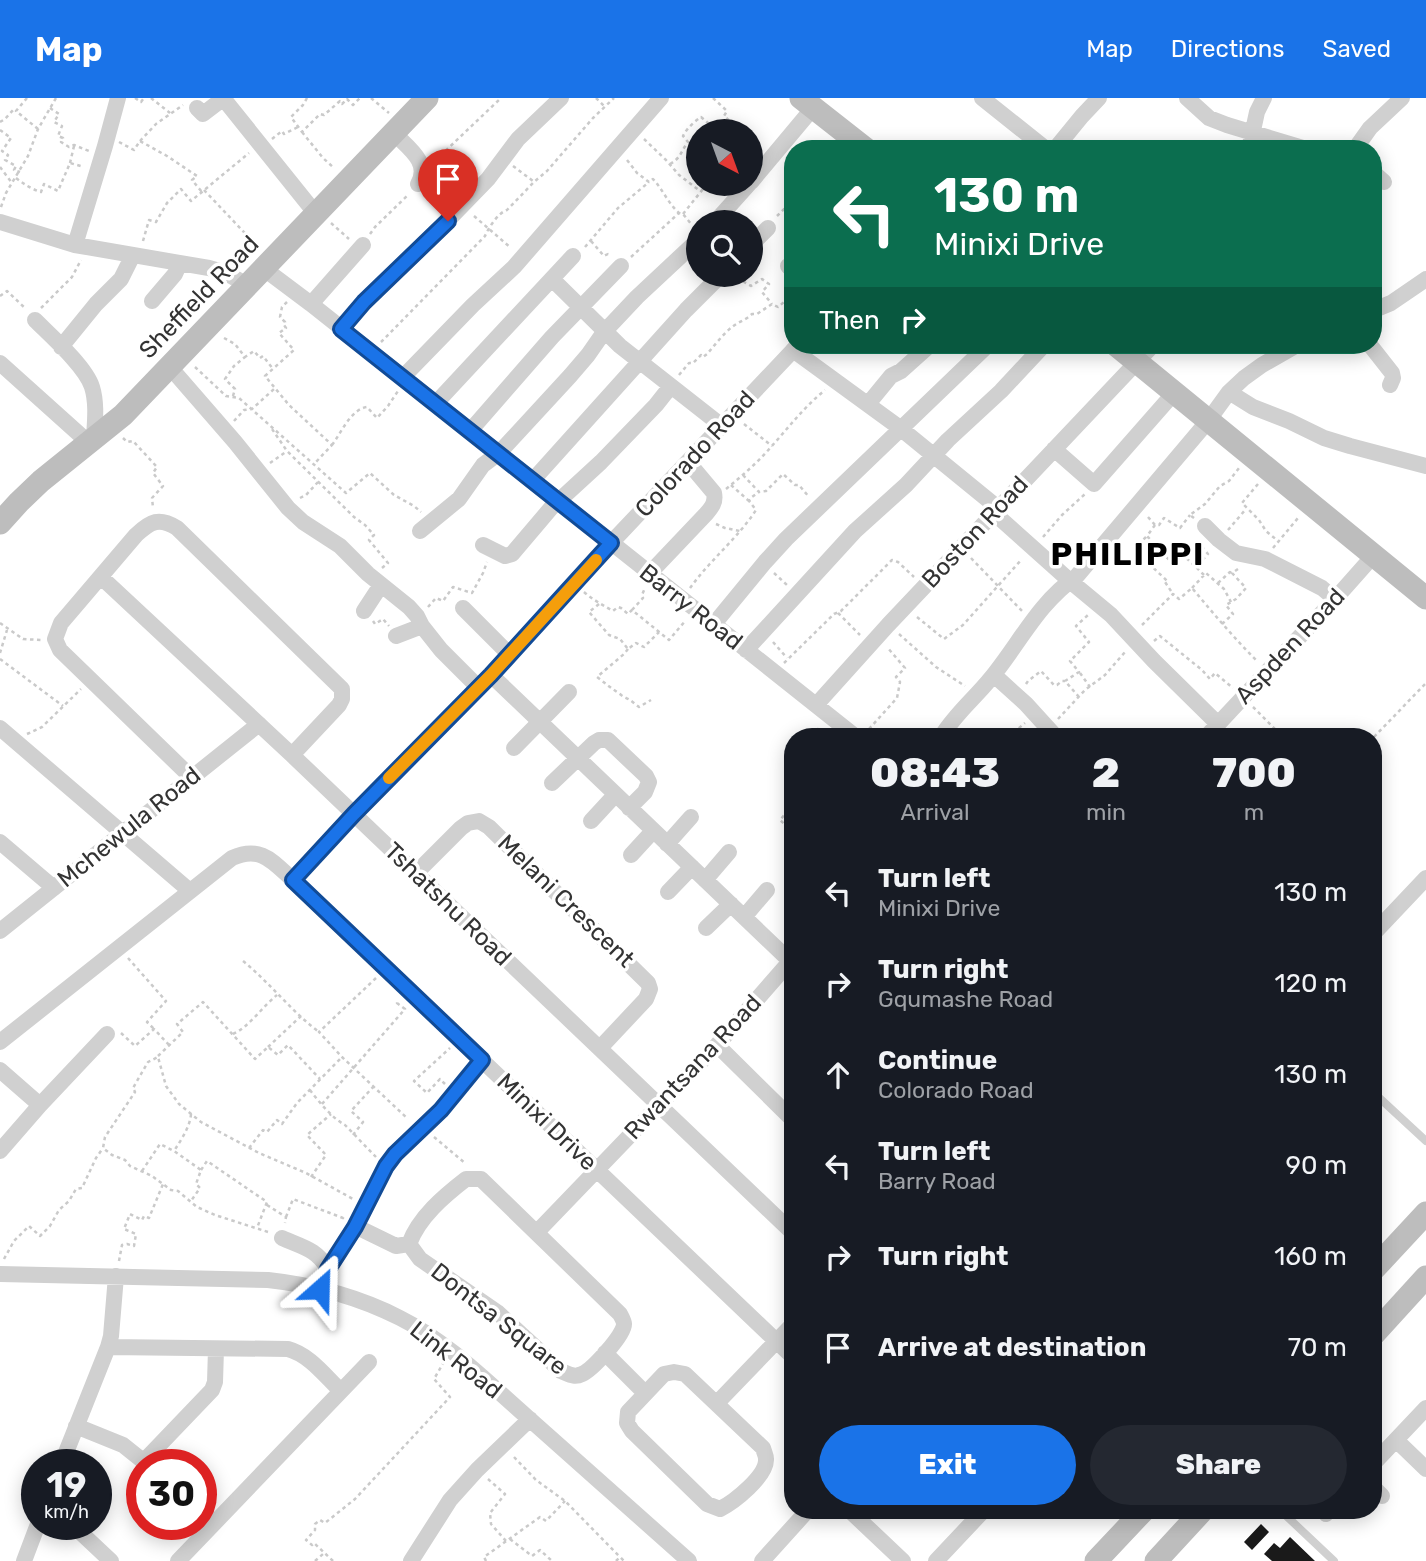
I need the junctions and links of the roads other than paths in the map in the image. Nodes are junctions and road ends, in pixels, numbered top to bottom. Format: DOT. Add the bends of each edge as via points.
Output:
graph roads {
  1 [pos="118,98"];
  2 [pos="224,98"];
  3 [pos="427,98"];
  4 [pos="561,98"];
  5 [pos="661,98"];
  6 [pos="982,98"];
  7 [pos="1099,98"];
  8 [pos="1187,98"];
  9 [pos="1264,98"];
  10 [pos="1402,98"];
  11 [pos="807,103"];
  12 [pos="197,108"];
  13 [pos="397,129"];
  14 [pos="854,140"];
  15 [pos="1035,140"];
  16 [pos="1062,140"];
  17 [pos="1248,140"];
  18 [pos="1250,140"];
  19 [pos="1361,140"];
  20 [pos="763,165"];
  21 [pos="418,184"];
  22 [pos="738,196"];
  23 [pos="726,210"];
  24 [pos="317,213"];
  25 [pos="1,221"];
  26 [pos="768,228"];
  27 [pos="763,233"];
  28 [pos="363,245"];
  29 [pos="79,246"];
  30 [pos="686,246"];
  31 [pos="136,255"];
  32 [pos="573,257"];
  33 [pos="180,263"];
  34 [pos="268,264"];
  35 [pos="621,266"];
  36 [pos="552,279"];
  37 [pos="1426,279"];
  38 [pos="247,285"];
  39 [pos="709,287"];
  40 [pos="152,301"];
  41 [pos="311,304"];
  42 [pos="1382,307"];
  43 [pos="581,309"];
  44 [pos="35,320"];
  45 [pos="341,329"];
  46 [pos="604,332"];
  47 [pos="61,347"];
  48 [pos="789,354"];
  49 [pos="805,354"];
  50 [pos="920,354"];
  51 [pos="978,354"];
  52 [pos="1036,354"];
  53 [pos="1127,354"];
  54 [pos="1145,354"];
  55 [pos="1281,354"];
  56 [pos="1377,354"];
  57 [pos="176,360"];
  58 [pos="1137,362"];
  59 [pos="0,363"];
  60 [pos="640,363"];
  61 [pos="405,379"];
  62 [pos="1390,385"];
  63 [pos="671,386"];
  64 [pos="1174,393"];
  65 [pos="1229,393"];
  66 [pos="436,403"];
  67 [pos="868,404"];
  68 [pos="727,420"];
  69 [pos="1208,421"];
  70 [pos="900,428"];
  71 [pos="470,431"];
  72 [pos="98,434"];
  73 [pos="1054,449"];
  74 [pos="499,453"];
  75 [pos="933,456"];
  76 [pos="688,462"];
  77 [pos="1426,466"];
  78 [pos="533,480"];
  79 [pos="559,500"];
  80 [pos="996,511"];
  81 [pos="0,523"];
  82 [pos="425,526"];
  83 [pos="1213,534"];
  84 [pos="611,543"];
  85 [pos="489,548"];
  86 [pos="1374,555"];
  87 [pos="652,575"];
  88 [pos="101,577"];
  89 [pos="377,581"];
  90 [pos="1070,581"];
  91 [pos="1426,598"];
  92 [pos="1335,599"];
  93 [pos="463,608"];
  94 [pos="364,611"];
  95 [pos="419,621"];
  96 [pos="714,624"];
  97 [pos="396,636"];
  98 [pos="746,650"];
  99 [pos="509,654"];
  100 [pos="491,675"];
  101 [pos="994,675"];
  102 [pos="478,687"];
  103 [pos="569,692"];
  104 [pos="816,705"];
  105 [pos="539,722"];
  106 [pos="259,724"];
  107 [pos="1218,724"];
  108 [pos="0,728"];
  109 [pos="854,728"];
  110 [pos="947,728"];
  111 [pos="1048,728"];
  112 [pos="1214,728"];
  113 [pos="514,748"];
  114 [pos="292,755"];
  115 [pos="578,758"];
  116 [pos="191,777"];
  117 [pos="552,783"];
  118 [pos="615,795"];
  119 [pos="629,808"];
  120 [pos="354,814"];
  121 [pos="691,817"];
  122 [pos="591,821"];
  123 [pos="653,831"];
  124 [pos="122,833"];
  125 [pos="0,842"];
  126 [pos="667,844"];
  127 [pos="729,852"];
  128 [pos="631,855"];
  129 [pos="692,867"];
  130 [pos="416,873"];
  131 [pos="1426,878"];
  132 [pos="293,880"];
  133 [pos="705,880"];
  134 [pos="54,888"];
  135 [pos="767,890"];
  136 [pos="190,891"];
  137 [pos="668,892"];
  138 [pos="731,904"];
  139 [pos="744,917"];
  140 [pos="1382,925"];
  141 [pos="706,928"];
  142 [pos="0,931"];
  143 [pos="784,952"];
  144 [pos="784,968"];
  145 [pos="107,1034"];
  146 [pos="0,1042"];
  147 [pos="716,1045"];
  148 [pos="600,1048"];
  149 [pos="482,1060"];
  150 [pos="0,1070"];
  151 [pos="1382,1101"];
  152 [pos="40,1105"];
  153 [pos="659,1106"];
  154 [pos="784,1110"];
  155 [pos="1426,1142"];
  156 [pos="0,1150"];
  157 [pos="597,1170"];
  158 [pos="1426,1213"];
  159 [pos="784,1224"];
  160 [pos="355,1227"];
  161 [pos="537,1232"];
  162 [pos="282,1238"];
  163 [pos="409,1244"];
  164 [pos="1382,1260"];
  165 [pos="328,1269"];
  166 [pos="2,1274"];
  167 [pos="116,1276"];
  168 [pos="1426,1278"];
  169 [pos="320,1289"];
  170 [pos="1382,1325"];
  171 [pos="784,1333"];
  172 [pos="776,1341"];
  173 [pos="108,1347"];
  174 [pos="216,1349"];
  175 [pos="784,1349"];
  176 [pos="605,1353"];
  177 [pos="369,1362"];
  178 [pos="341,1391"];
  179 [pos="645,1393"];
  180 [pos="717,1404"];
  181 [pos="1426,1408"];
  182 [pos="530,1419"];
  183 [pos="76,1426"];
  184 [pos="1396,1440"];
  185 [pos="67,1449"];
  186 [pos="126,1449"];
  187 [pos="159,1449"];
  188 [pos="1382,1455"];
  189 [pos="1426,1469"];
  190 [pos="217,1512"];
  191 [pos="800,1519"];
  192 [pos="859,1519"];
  193 [pos="976,1519"];
  194 [pos="1136,1519"];
  195 [pos="1195,1519"];
  196 [pos="1290,1519"];
  197 [pos="32,1540"];
  198 [pos="89,1540"];
  199 [pos="193,1540"];
  200 [pos="24,1561"];
  201 [pos="111,1561"];
  202 [pos="178,1561"];
  203 [pos="411,1561"];
  204 [pos="690,1561"];
  205 [pos="762,1561"];
  206 [pos="903,1561"];
  207 [pos="936,1561"];
  208 [pos="1096,1561"];
  209 [pos="1156,1561"];
  210 [pos="1334,1561"];
  1 -- 29 [label="street"];
  2 -- 12 [label="street" via="203,114"];
  2 -- 24 [label="street"];
  3 -- 13 [label="street, Sheffield Road"];
  4 -- 45 [label="street" via="518,139 463,206"];
  5 -- 61 [label="street" via="524,256"];
  6 -- 15 [label="street"];
  7 -- 16 [label="street"];
  8 -- 17 [label="street" via="1209,118"];
  9 -- 18 [label="street"];
  10 -- 19 [label="street"];
  11 -- 14 [label="street"];
  11 -- 20 [label="street"];
  13 -- 21 [label="street" via="421,163 423,174"];
  13 -- 24 [label="street, Sheffield Road"];
  22 -- 23 [label="street"];
  24 -- 34 [label="street, Sheffield Road"];
  25 -- 29 [label="street"];
  26 -- 27 [label="street"];
  28 -- 41 [label="street"];
  29 -- 31 [label="street"];
  30 -- 46 [label="street"];
  31 -- 33 [label="street"];
  31 -- 47 [label="street"];
  32 -- 36 [label="street"];
  33 -- 38 [label="street" via="219,270"];
  33 -- 40 [label="street"];
  34 -- 38 [label="street, Sheffield Road"];
  34 -- 41 [label="street, Barry Road"];
  35 -- 43 [label="street"];
  36 -- 43 [label="street"];
  36 -- 66 [label="street"];
  37 -- 42 [label="street"];
  38 -- 57 [label="street, Sheffield Road"];
  39 -- 60 [label="street"];
  41 -- 45 [label="street, Barry Road"];
  43 -- 46 [label="street"];
  43 -- 71 [label="street"];
  44 -- 47 [label="street"];
  45 -- 61 [label="street, Barry Road"];
  46 -- 60 [label="street"];
  46 -- 74 [label="street"];
  47 -- 72 [label="street" via="89,379"];
  48 -- 68 [label="street, Colorado Road"];
  49 -- 67 [label="street"];
  50 -- 67 [label="street" via="891,376"];
  51 -- 70 [label="street"];
  52 -- 75 [label="street"];
  53 -- 58 [label="street"];
  54 -- 58 [label="street, Boston Road"];
  55 -- 65 [label="street"];
  56 -- 62 [label="street" via="1392,373"];
  57 -- 72 [label="street, Sheffield Road"];
  57 -- 89 [label="street" via="288,508 340,546"];
  58 -- 64 [label="street"];
  58 -- 73 [label="street, Boston Road"];
  59 -- 72 [label="street" via="34,393"];
  60 -- 63 [label="street"];
  60 -- 78 [label="street"];
  61 -- 66 [label="street, Barry Road"];
  63 -- 68 [label="street"];
  63 -- 79 [label="street"];
  64 -- 69 [label="street"];
  64 -- 73 [label="street" via="1094,484"];
  65 -- 69 [label="street"];
  65 -- 77 [label="street" via="1324,438"];
  66 -- 71 [label="street, Barry Road"];
  67 -- 70 [label="street"];
  68 -- 76 [label="street, Colorado Road"];
  69 -- 86 [label="street"];
  69 -- 90 [label="street"];
  70 -- 75 [label="street"];
  70 -- 96 [label="street" via="765,562"];
  71 -- 74 [label="street, Barry Road"];
  72 -- 81 [label="street, Sheffield Road" via="41,481"];
  73 -- 80 [label="street, Boston Road"];
  74 -- 78 [label="street, Barry Road"];
  74 -- 82 [label="street" via="483,465 459,499"];
  75 -- 80 [label="street"];
  75 -- 98 [label="street" via="855,531"];
  76 -- 84 [label="street, Colorado Road"];
  76 -- 87 [label="street" via="715,498"];
  78 -- 79 [label="street, Barry Road"];
  79 -- 84 [label="street, Barry Road"];
  79 -- 85 [label="street" via="512,554 505,556"];
  80 -- 90 [label="street"];
  80 -- 104 [label="street, Boston Road"];
  83 -- 92 [label="street" via="1236,553 1260,558"];
  84 -- 87 [label="street, Barry Road"];
  84 -- 99 [label="street, Colorado Road"];
  86 -- 91 [label="street"];
  86 -- 92 [label="street, Aspden Road"];
  87 -- 96 [label="street, Barry Road"];
  88 -- 106 [label="street, Tshatshu Road"];
  88 -- 114 [label="street" via="151,523 177,528 342,689 339,705"];
  88 -- 116 [label="street" via="61,622 55,639 60,650"];
  89 -- 94 [label="street"];
  89 -- 95 [label="street"];
  90 -- 101 [label="street" via="1033,619"];
  90 -- 107 [label="street" via="1097,602"];
  92 -- 107 [label="street, Aspden Road"];
  93 -- 99 [label="street"];
  95 -- 97 [label="street"];
  95 -- 102 [label="street"];
  96 -- 98 [label="street, Barry Road"];
  98 -- 104 [label="street, Barry Road"];
  99 -- 100 [label="street, Colorado Road"];
  100 -- 102 [label="street, Colorado Road"];
  100 -- 105 [label="street"];
  101 -- 110 [label="street"];
  101 -- 111 [label="street"];
  102 -- 120 [label="street, Colorado Road"];
  103 -- 105 [label="street"];
  104 -- 109 [label="street, Barry Road"];
  105 -- 113 [label="street"];
  105 -- 115 [label="street"];
  106 -- 114 [label="street, Tshatshu Road"];
  106 -- 116 [label="street, Mchewula Road"];
  107 -- 112 [label="street, Aspden Road"];
  108 -- 124 [label="street"];
  114 -- 120 [label="street, Tshatshu Road"];
  115 -- 117 [label="street"];
  115 -- 118 [label="street"];
  115 -- 119 [label="street" via="603,739 646,776 645,792"];
  116 -- 124 [label="street, Mchewula Road"];
  118 -- 119 [label="street"];
  118 -- 122 [label="street"];
  119 -- 123 [label="street"];
  120 -- 130 [label="street, Tshatshu Road"];
  120 -- 132 [label="street, Colorado Road"];
  121 -- 126 [label="street"];
  123 -- 126 [label="street"];
  123 -- 128 [label="street"];
  124 -- 134 [label="street, Mchewula Road"];
  124 -- 136 [label="street"];
  125 -- 134 [label="street"];
  126 -- 129 [label="street"];
  127 -- 133 [label="street"];
  129 -- 133 [label="street"];
  129 -- 137 [label="street"];
  130 -- 148 [label="street, Tshatshu Road"];
  130 -- 148 [label="street, Melani Crescent" via="468,823 479,821 489,827 648,983 646,999"];
  131 -- 140 [label="street"];
  132 -- 136 [label="street, Minixi Drive" via="264,856 244,853"];
  132 -- 149 [label="street, Minixi Drive"];
  133 -- 138 [label="street"];
  134 -- 142 [label="street, Mchewula Road"];
  135 -- 139 [label="street"];
  136 -- 146 [label="street, Minixi Drive"];
  138 -- 139 [label="street"];
  138 -- 141 [label="street"];
  139 -- 143 [label="street"];
  144 -- 147 [label="street, Rwantsana Road"];
  145 -- 152 [label="street"];
  147 -- 153 [label="street, Rwantsana Road"];
  147 -- 154 [label="street"];
  148 -- 153 [label="street, Tshatshu Road"];
  149 -- 157 [label="street, Minixi Drive"];
  149 -- 160 [label="street" via="395,1154 359,1203"];
  150 -- 152 [label="street"];
  151 -- 155 [label="lane"];
  152 -- 156 [label="street"];
  153 -- 157 [label="street, Rwantsana Road"];
  153 -- 159 [label="street, Tshatshu Road"];
  157 -- 161 [label="street, Rwantsana Road"];
  157 -- 172 [label="street, Minixi Drive"];
  158 -- 164 [label="street"];
  160 -- 163 [label="street" via="396,1247"];
  160 -- 165 [label="street"];
  161 -- 163 [label="street, Dontsa Square" via="481,1179 466,1179 414,1229"];
  161 -- 176 [label="street, Dontsa Square" via="625,1322"];
  162 -- 165 [label="street" via="312,1251"];
  163 -- 176 [label="street, Dontsa Square" via="420,1259 497,1312 561,1371 584,1374"];
  165 -- 169 [label="street"];
  166 -- 167 [label="street, Link Road"];
  167 -- 169 [label="street, Link Road" via="268,1280"];
  167 -- 173 [label="street"];
  168 -- 170 [label="street"];
  169 -- 182 [label="street, Link Road" via="369,1303 402,1319 450,1350"];
  171 -- 172 [label="street"];
  172 -- 175 [label="street, Minixi Drive"];
  172 -- 180 [label="street"];
  173 -- 174 [label="street"];
  173 -- 183 [label="street"];
  174 -- 178 [label="street" via="295,1351"];
  174 -- 187 [label="street" via="212,1390"];
  176 -- 179 [label="street"];
  177 -- 178 [label="street"];
  178 -- 190 [label="street"];
  179 -- 180 [label="street" via="664,1374 674,1372 685,1374"];
  179 -- 180 [label="street" via="628,1412 632,1431 707,1504 720,1509 763,1472 766,1460 763,1448"];
  181 -- 184 [label="street"];
  182 -- 203 [label="street" via="450,1500"];
  182 -- 204 [label="street, Link Road"];
  183 -- 185 [label="street"];
  183 -- 186 [label="street"];
  184 -- 188 [label="street"];
  184 -- 189 [label="street"];
  191 -- 205 [label="street"];
  192 -- 206 [label="street"];
  193 -- 207 [label="street"];
  194 -- 208 [label="street"];
  195 -- 209 [label="street"];
  196 -- 210 [label="lane"];
  197 -- 200 [label="street"];
  198 -- 201 [label="street"];
  199 -- 202 [label="street"];
}
